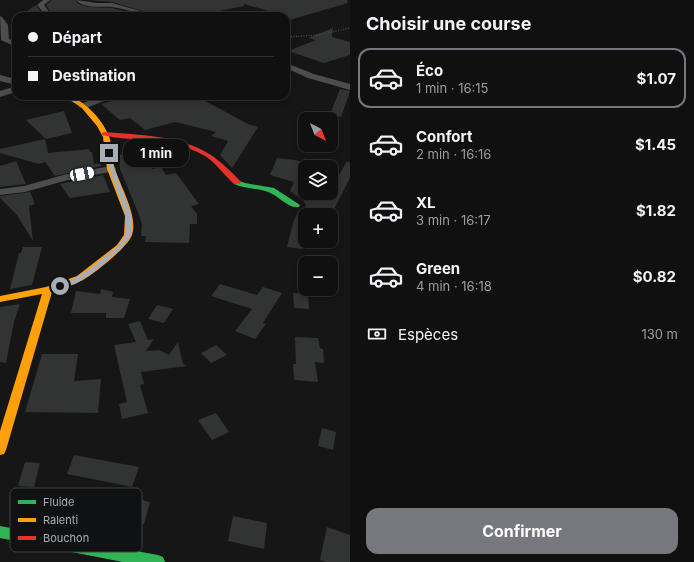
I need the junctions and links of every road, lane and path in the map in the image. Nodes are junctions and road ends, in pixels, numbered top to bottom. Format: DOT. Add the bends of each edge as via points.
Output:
graph roads {
  1 [pos="47,0"];
  2 [pos="78,0"];
  3 [pos="47,12"];
  4 [pos="139,12"];
  5 [pos="1,19"];
  6 [pos="350,28"];
  7 [pos="290,37"];
  8 [pos="12,42"];
  9 [pos="290,67"];
  10 [pos="0,78"];
  11 [pos="12,81"];
  12 [pos="350,87"];
  13 [pos="12,90"];
  14 [pos="0,94"];
  15 [pos="73,100"];
  16 [pos="99,100"];
  17 [pos="83,106"];
  18 [pos="104,134"];
  19 [pos="111,168"];
  20 [pos="0,192"];
  21 [pos="296,205"];
  22 [pos="48,290"];
  23 [pos="0,299"];
  24 [pos="0,450"];
  25 [pos="0,532"];
  26 [pos="10,534"];
  27 [pos="105,552"];
  28 [pos="158,562"];
  1 -- 3 [label="street" via="40,5"];
  2 -- 4 [label="street"];
  5 -- 8 [label="street" via="6,40"];
  6 -- 7 [label="path" via="318,35"];
  9 -- 12 [label="street"];
  10 -- 11 [label="street"];
  13 -- 14 [label="street"];
  15 -- 17 [label="street"];
  16 -- 17 [label="street"];
  17 -- 18 [label="street" via="100,125"];
  18 -- 19 [label="street"];
  18 -- 21 [label="street" via="189,147 215,160 235,181 274,191"];
  19 -- 20 [label="street" via="25,189"];
  19 -- 22 [label="street" via="129,216 128,235 120,247 91,271 72,282"];
  22 -- 23 [label="street"];
  22 -- 24 [label="street"];
  25 -- 26 [label="street"];
  27 -- 28 [label="street"];
}
